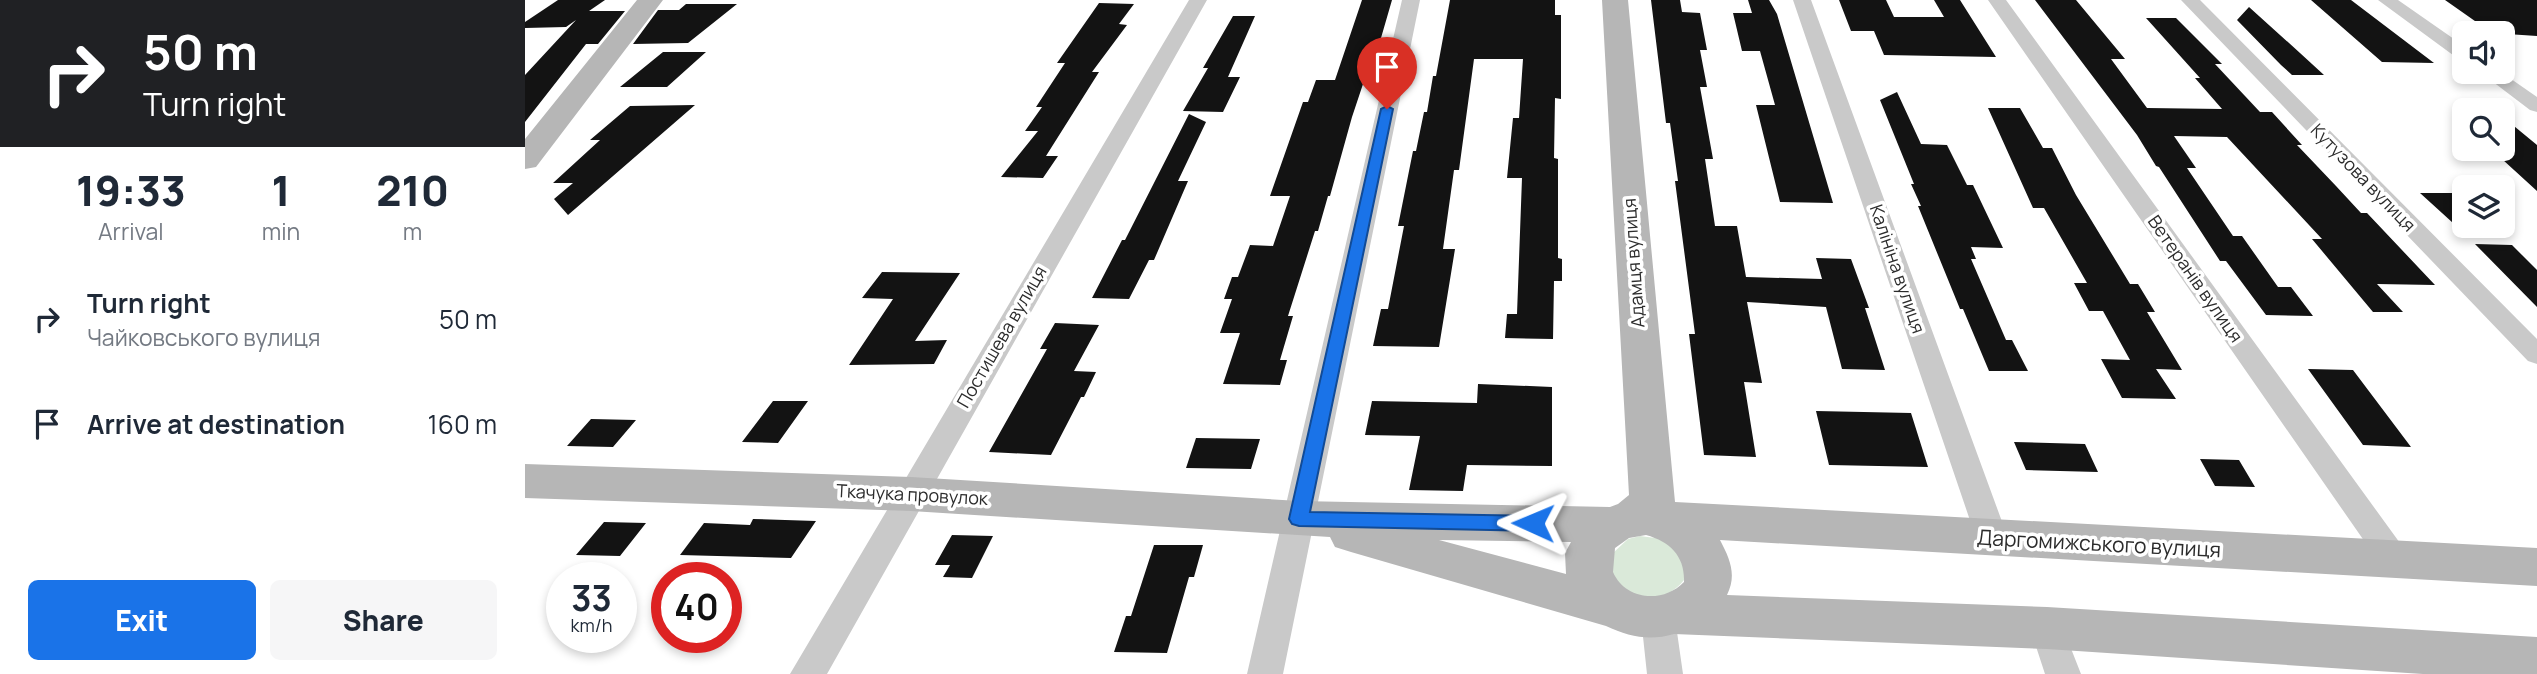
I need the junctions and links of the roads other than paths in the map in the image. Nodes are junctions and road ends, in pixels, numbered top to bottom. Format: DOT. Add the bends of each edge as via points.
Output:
graph roads {
  1 [pos="650,0"];
  2 [pos="1198,0"];
  3 [pos="1411,0"];
  4 [pos="1615,0"];
  5 [pos="1802,0"];
  6 [pos="1997,0"];
  7 [pos="2190,0"];
  8 [pos="2387,0"];
  9 [pos="2452,46"];
  10 [pos="2506,84"];
  11 [pos="2537,106"];
  12 [pos="525,160"];
  13 [pos="2537,355"];
  14 [pos="525,481"];
  15 [pos="911,494"];
  16 [pos="1299,519"];
  17 [pos="1635,521"];
  18 [pos="1992,538"];
  19 [pos="2394,559"];
  20 [pos="2537,567"];
  21 [pos="1649,613"];
  22 [pos="2047,628"];
  23 [pos="2537,659"];
  24 [pos="2442,663"];
  25 [pos="808,674"];
  26 [pos="1265,674"];
  27 [pos="1665,674"];
  28 [pos="2063,674"];
  1 -- 12 [label="street"];
  2 -- 15 [label="street, Постишева вулиця"];
  3 -- 16 [label="street"];
  4 -- 17 [label="street, Адамця вулиця" via="1652,502"];
  5 -- 18 [label="street, Калініна вулиця"];
  6 -- 19 [label="street, Ветеранів вулиця"];
  7 -- 13 [label="street, Кутузова вулиця"];
  8 -- 9 [label="street"];
  10 -- 11 [label="street"];
  14 -- 15 [label="street, Ткачука провулок"];
  15 -- 16 [label="street, Ткачука провулок"];
  15 -- 25 [label="street, Постишева вулиця"];
  16 -- 17 [label="street, Даргомижського вулиця"];
  16 -- 21 [label="street"];
  16 -- 26 [label="street"];
  17 -- 18 [label="street, Даргомижського вулиця"];
  17 -- 21 [label="street" via="1598,535 1586,565 1599,596"];
  17 -- 21 [label="street" via="1692,536 1709,564 1703,594 1691,606"];
  18 -- 19 [label="street, Даргомижського вулиця"];
  19 -- 20 [label="street, Даргомижського вулиця"];
  21 -- 22 [label="street"];
  21 -- 27 [label="street"];
  22 -- 24 [label="street"];
  22 -- 28 [label="street"];
  23 -- 24 [label="street"];
}
